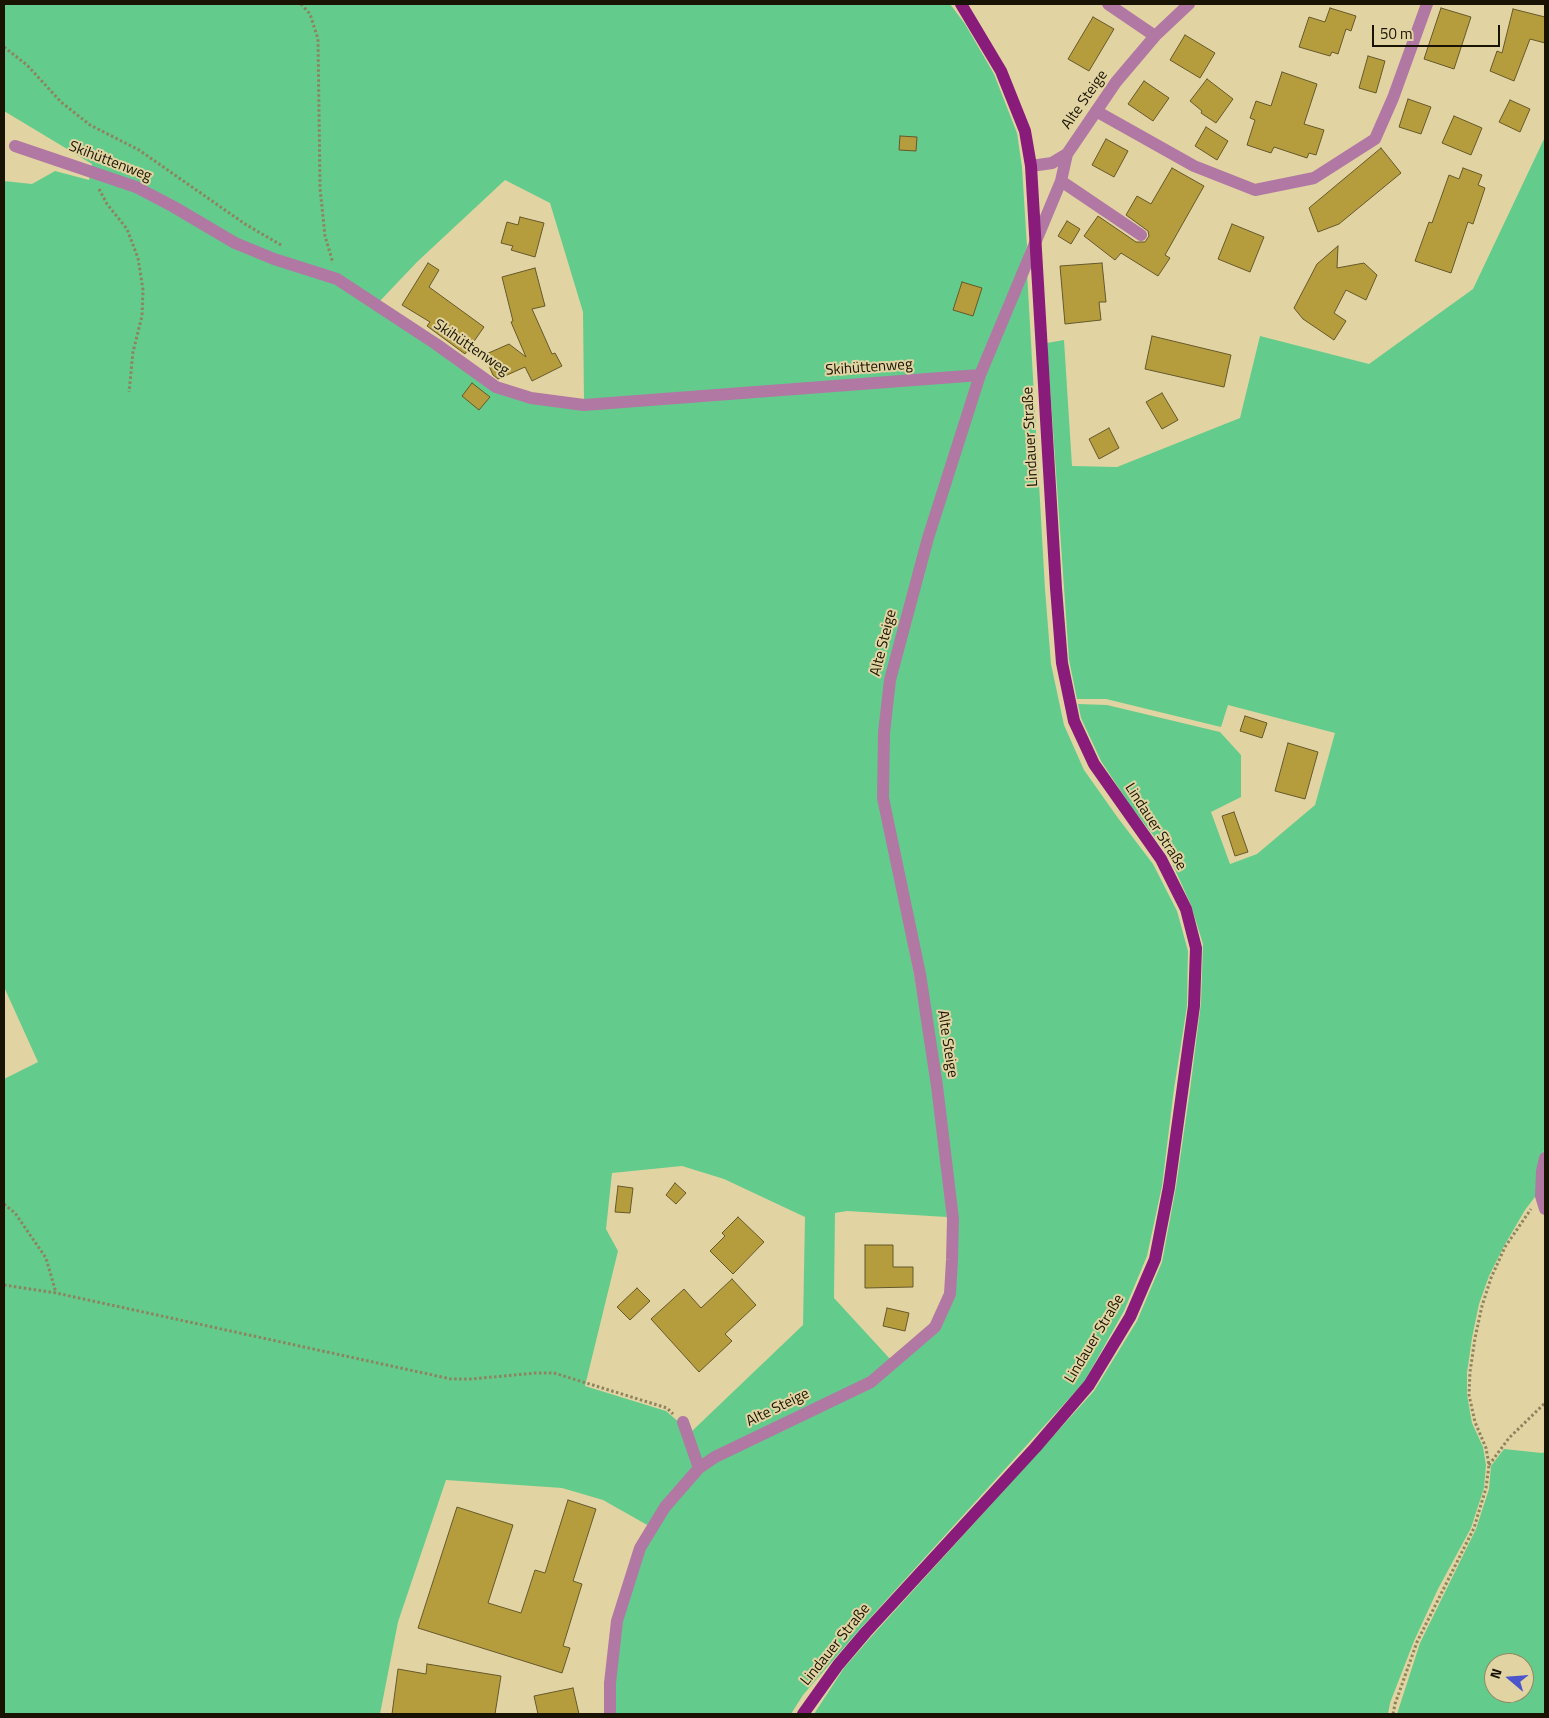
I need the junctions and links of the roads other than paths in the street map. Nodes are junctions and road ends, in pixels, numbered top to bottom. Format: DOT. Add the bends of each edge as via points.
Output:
graph roads {
  1 [pos="960,4"];
  2 [pos="1108,4"];
  3 [pos="1189,4"];
  4 [pos="1427,4"];
  5 [pos="1156,36"];
  6 [pos="1096,111"];
  7 [pos="15,146"];
  8 [pos="1067,154"];
  9 [pos="1031,166"];
  10 [pos="1062,181"];
  11 [pos="1141,236"];
  12 [pos="1035,242"];
  13 [pos="980,375"];
  14 [pos="1545,1158"];
  15 [pos="1545,1209"];
  16 [pos="683,1422"];
  17 [pos="698,1468"];
  18 [pos="610,1714"];
  19 [pos="803,1714"];
  1 -- 9 [label="main road, Lindauer Straße" via="1001,71 1025,131"];
  2 -- 5 [label="street"];
  3 -- 5 [label="street, Alte Steige"];
  4 -- 6 [label="street" via="1393,98 1374,139 1314,178 1255,190 1194,166"];
  5 -- 6 [label="street, Alte Steige"];
  6 -- 8 [label="street, Alte Steige"];
  7 -- 13 [label="street, Skihüttenweg" via="136,187 235,244 337,279 496,387 531,398 584,405"];
  8 -- 9 [label="street, Alte Steige" via="1052,163"];
  8 -- 10 [label="street, Alte Steige"];
  9 -- 12 [label="main road, Lindauer Straße"];
  10 -- 11 [label="street"];
  10 -- 12 [label="street, Alte Steige"];
  12 -- 13 [label="street, Alte Steige"];
  12 -- 19 [label="main road, Lindauer Straße" via="1062,663 1074,721 1094,764 1161,859 1186,909 1196,948 1194,1006 1169,1187 1154,1259 1130,1317 1089,1385 866,1632"];
  13 -- 17 [label="street, Alte Steige" via="928,538 890,680 884,733 883,798 920,974 953,1218 950,1294 936,1327 871,1382"];
  14 -- 15 [label="street" via="1541,1196"];
  16 -- 17 [label="street"];
  17 -- 18 [label="street, Alte Steige" via="665,1507 640,1548 617,1621"];
}
